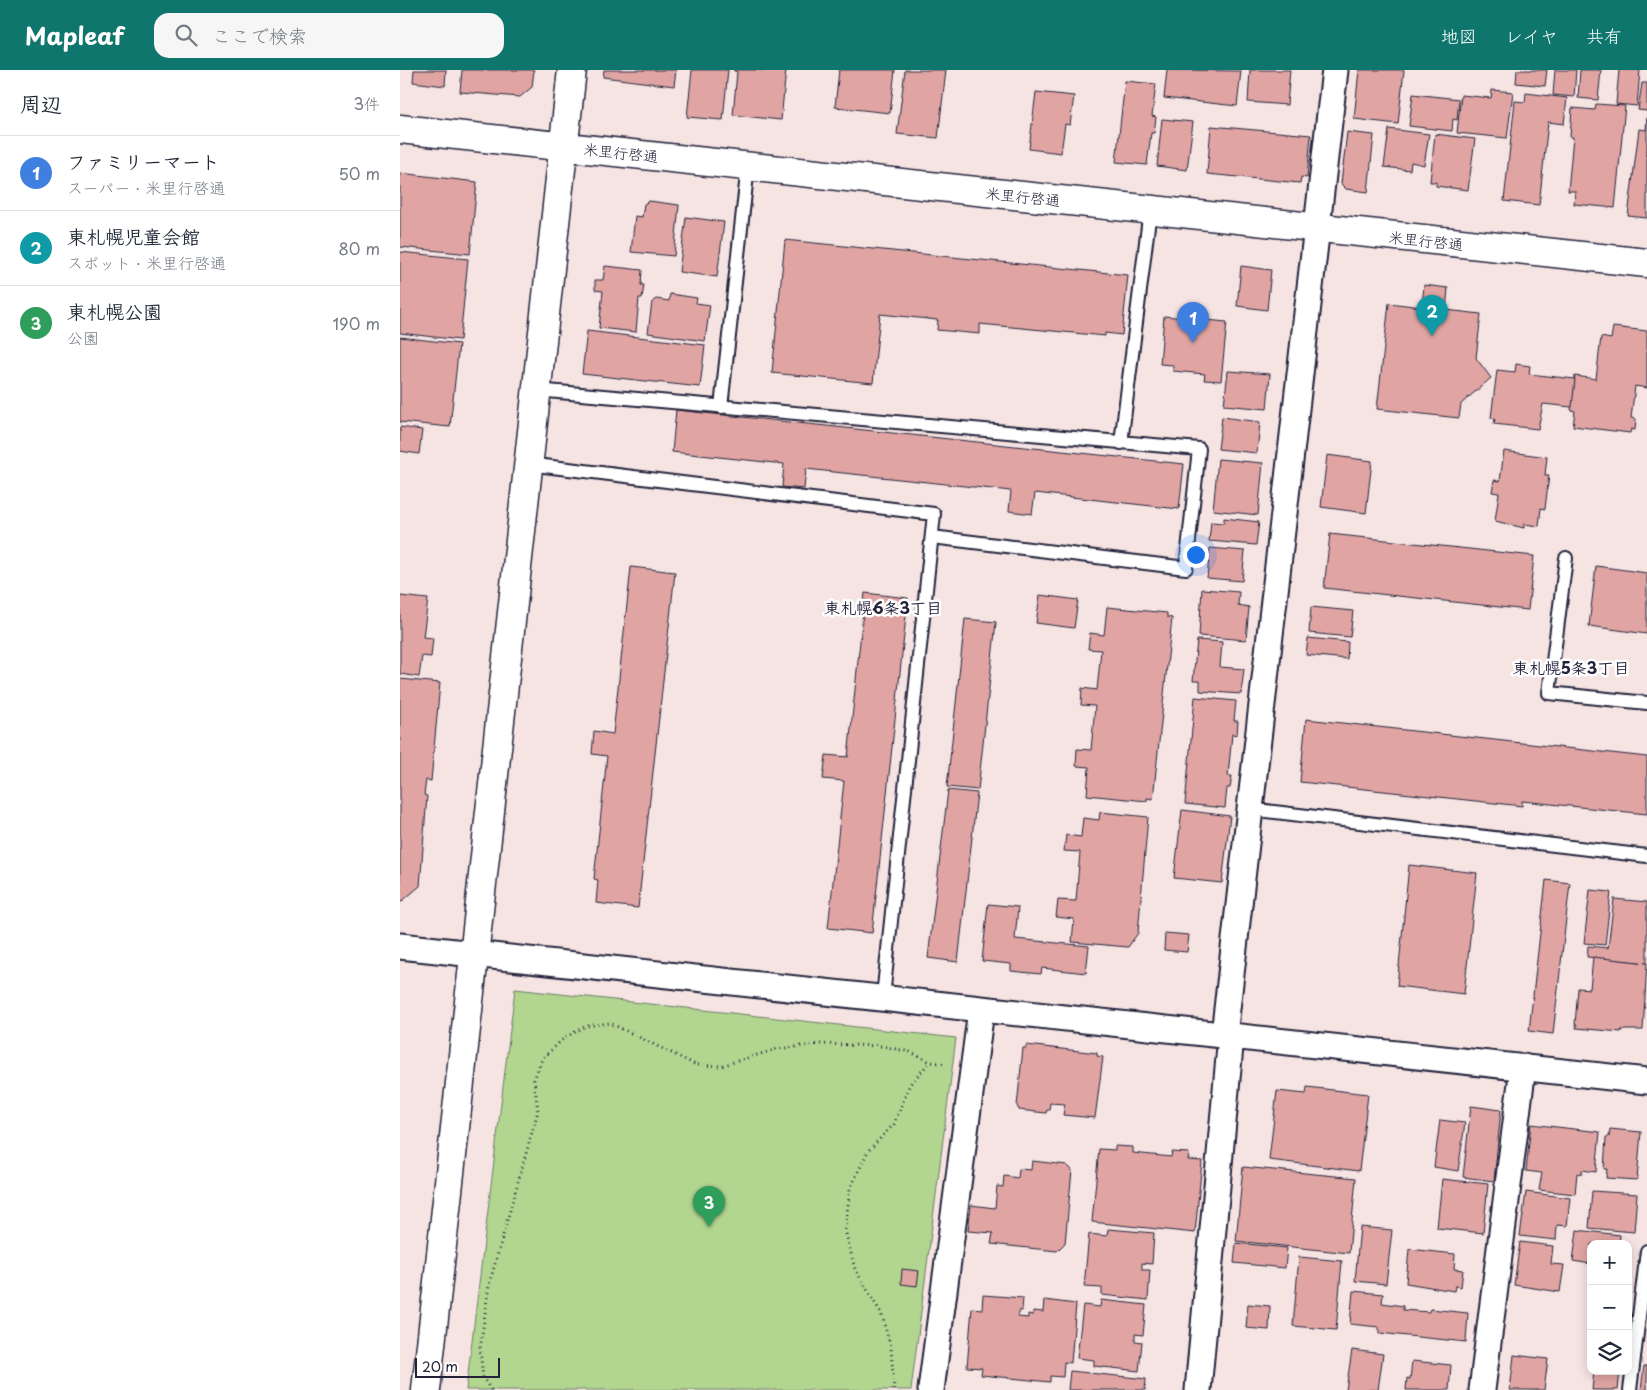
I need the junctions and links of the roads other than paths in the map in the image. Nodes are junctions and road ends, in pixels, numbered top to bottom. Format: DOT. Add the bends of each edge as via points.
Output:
graph roads {
  1 [pos="572,70"];
  2 [pos="1335,70"];
  3 [pos="400,129"];
  4 [pos="564,146"];
  5 [pos="748,166"];
  6 [pos="1150,210"];
  7 [pos="1316,228"];
  8 [pos="1647,263"];
  9 [pos="536,390"];
  10 [pos="720,406"];
  11 [pos="1121,443"];
  12 [pos="528,464"];
  13 [pos="932,537"];
  14 [pos="1566,558"];
  15 [pos="1647,703"];
  16 [pos="1250,809"];
  17 [pos="1647,856"];
  18 [pos="400,946"];
  19 [pos="473,953"];
  20 [pos="883,998"];
  21 [pos="981,1010"];
  22 [pos="1227,1036"];
  23 [pos="1523,1068"];
  24 [pos="1647,1081"];
  25 [pos="1647,1251"];
  26 [pos="426,1390"];
  27 [pos="931,1390"];
  28 [pos="1198,1390"];
  29 [pos="1482,1390"];
  30 [pos="1630,1390"];
  1 -- 4 [label="street"];
  2 -- 7 [label="street"];
  3 -- 4 [label="street, 米里行啓通"];
  4 -- 5 [label="street, 米里行啓通"];
  4 -- 9 [label="street"];
  5 -- 6 [label="street, 米里行啓通"];
  5 -- 10 [label="lane"];
  6 -- 7 [label="street, 米里行啓通"];
  6 -- 11 [label="lane"];
  7 -- 8 [label="street, 米里行啓通"];
  7 -- 16 [label="street"];
  9 -- 10 [label="lane"];
  9 -- 12 [label="street"];
  10 -- 11 [label="lane"];
  11 -- 13 [label="lane" via="1199,449 1186,568"];
  12 -- 13 [label="lane" via="934,514"];
  12 -- 19 [label="street"];
  13 -- 20 [label="lane"];
  14 -- 15 [label="lane" via="1549,693"];
  16 -- 17 [label="lane"];
  16 -- 22 [label="street"];
  18 -- 19 [label="street"];
  19 -- 20 [label="street"];
  19 -- 26 [label="street"];
  20 -- 21 [label="street"];
  21 -- 22 [label="street"];
  21 -- 27 [label="street"];
  22 -- 23 [label="street"];
  22 -- 28 [label="street"];
  23 -- 24 [label="street"];
  23 -- 29 [label="street"];
  25 -- 30 [label="lane"];
}
